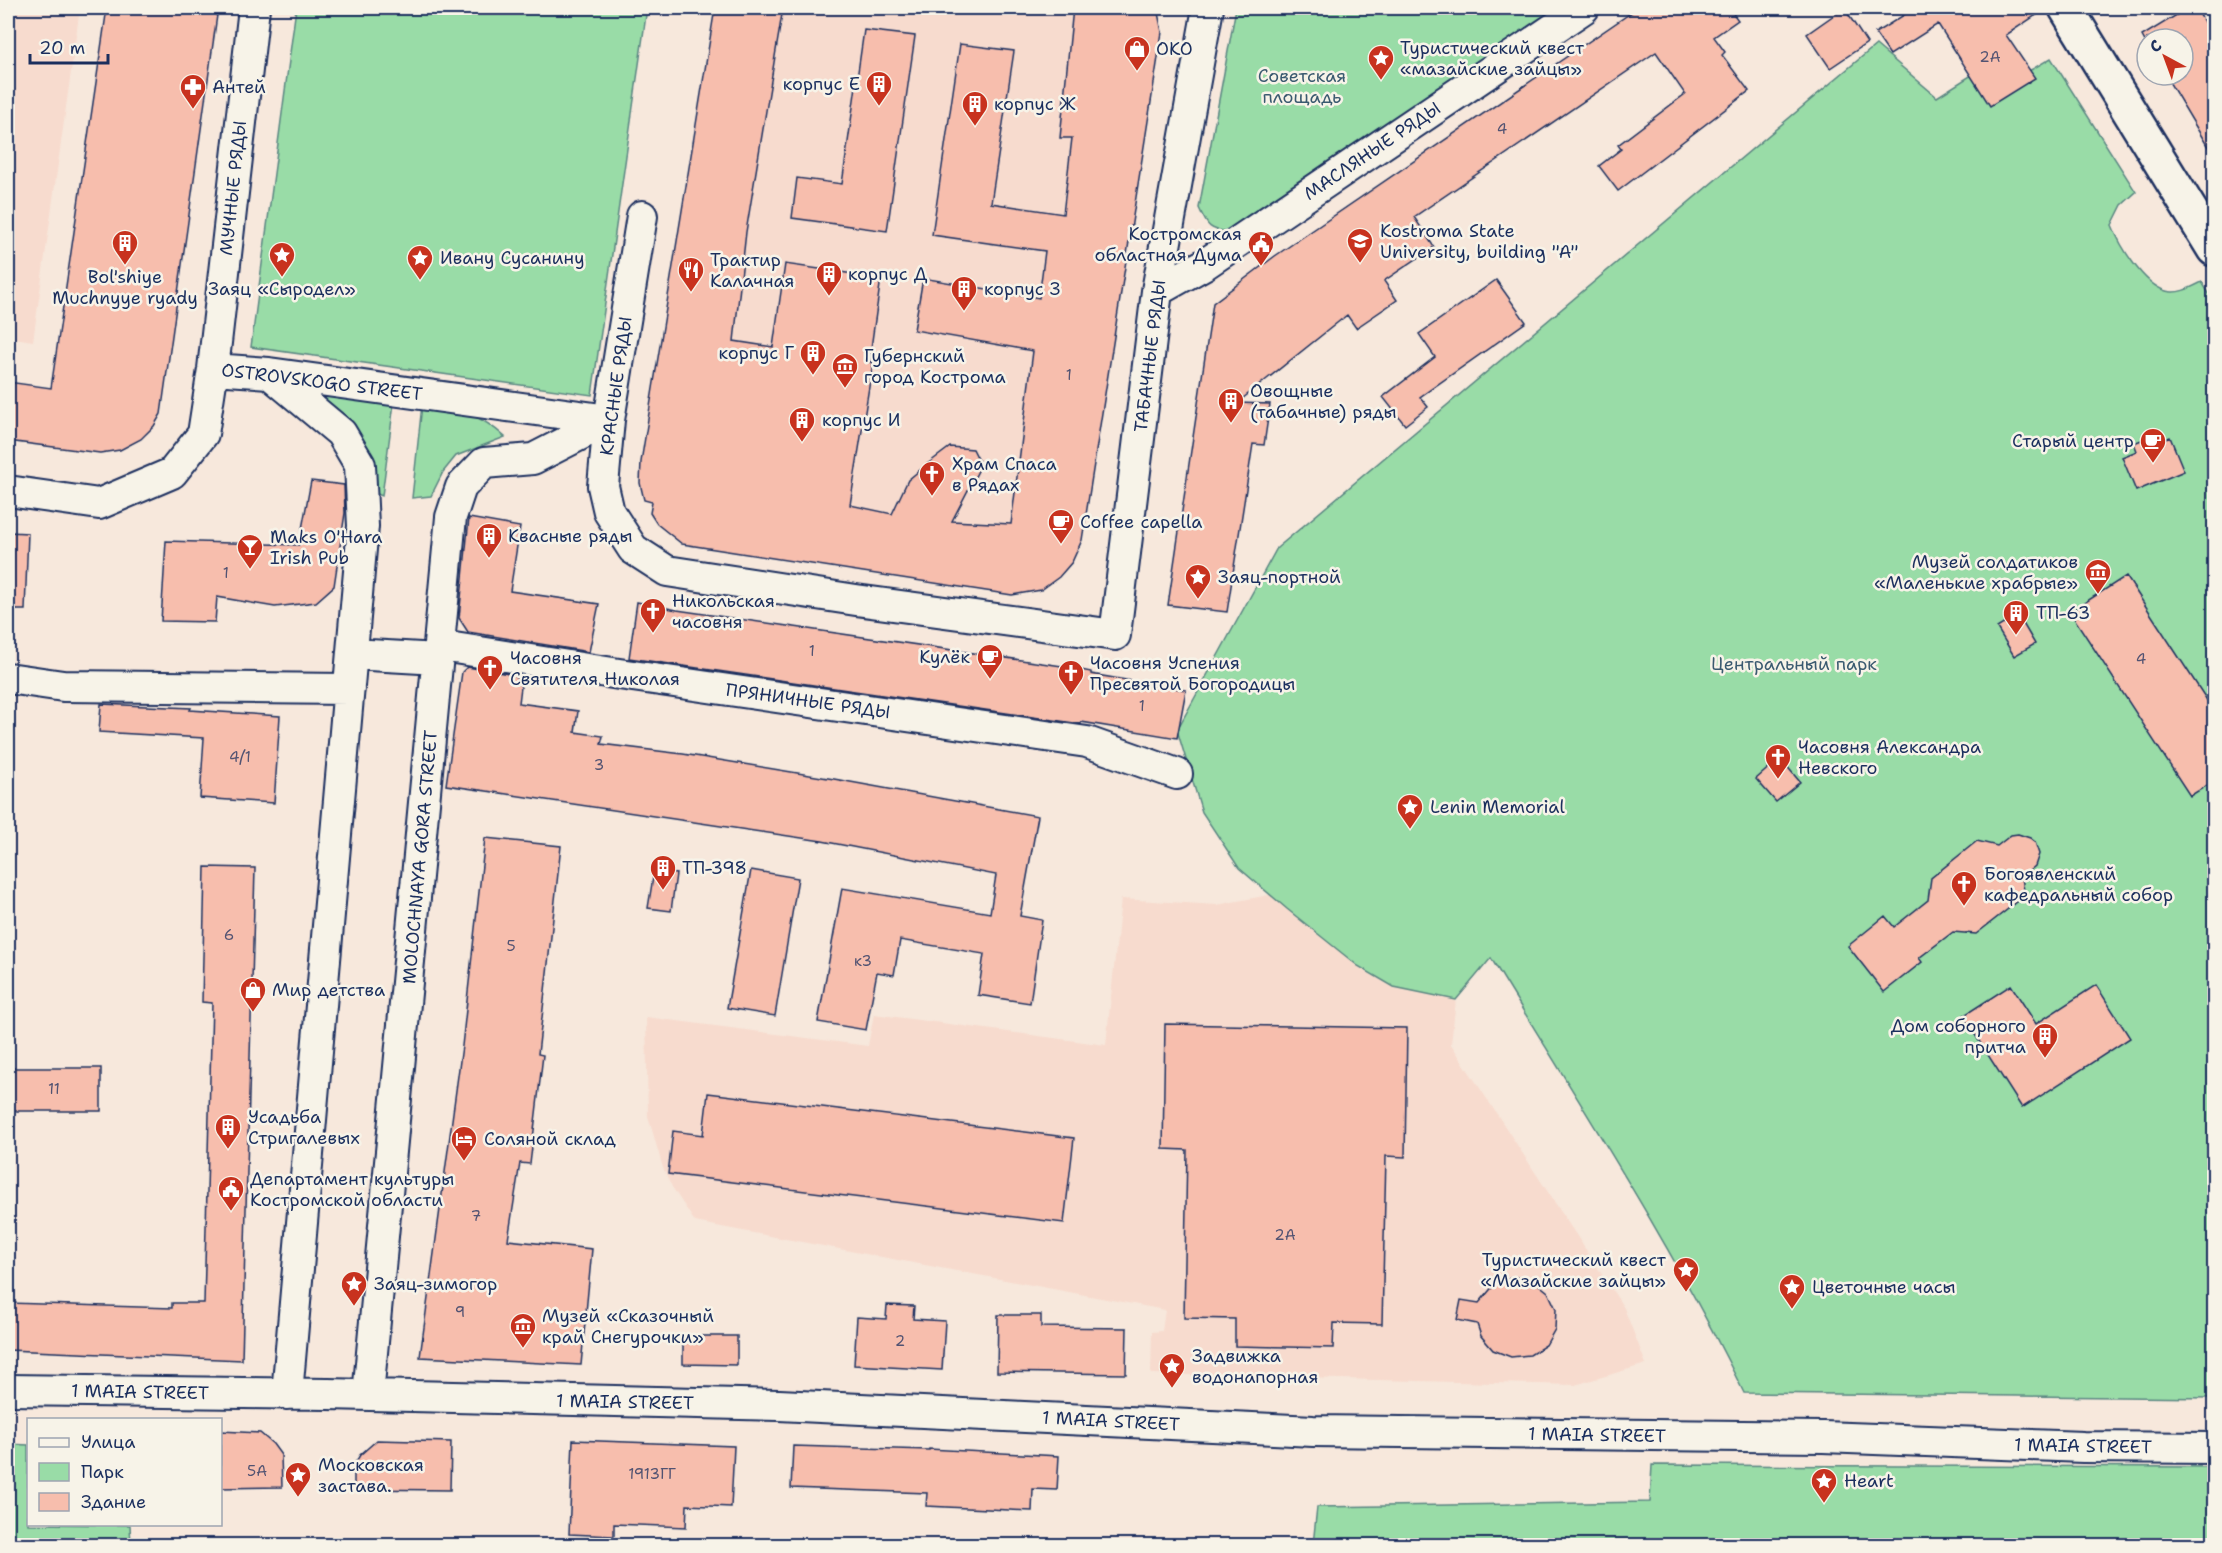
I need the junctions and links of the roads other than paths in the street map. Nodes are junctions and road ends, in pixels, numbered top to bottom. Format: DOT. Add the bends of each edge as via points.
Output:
graph roads {
  1 [pos="254,8"];
  2 [pos="1208,8"];
  3 [pos="1584,8"];
  4 [pos="2066,8"];
  5 [pos="642,216"];
  6 [pos="2214,249"];
  7 [pos="1157,291"];
  8 [pos="213,369"];
  9 [pos="269,374"];
  10 [pos="609,420"];
  11 [pos="8,491"];
  12 [pos="633,549"];
  13 [pos="439,648"];
  14 [pos="352,654"];
  15 [pos="8,678"];
  16 [pos="349,689"];
  17 [pos="1177,774"];
  18 [pos="8,1390"];
  19 [pos="287,1394"];
  20 [pos="368,1395"];
  21 [pos="2214,1448"];
  1 -- 8 [label="street, МУЧНЫЕ РЯДЫ"];
  2 -- 7 [label="street, ТАБАЧНЫЕ РЯДЫ"];
  3 -- 7 [label="street, МАСЛЯНЫЕ РЯДЫ" via="1205,264"];
  4 -- 6 [label="main road"];
  5 -- 10 [label="street, КРАСНЫЕ РЯДЫ"];
  7 -- 12 [label="street, ТАБАЧНЫЕ РЯДЫ" via="1115,635 668,571"];
  8 -- 9 [label="street, OSTROVSKOGO STREET"];
  8 -- 11 [label="street, OSTROVSKOGO STREET" via="203,434 172,473 99,504"];
  9 -- 10 [label="street, OSTROVSKOGO STREET"];
  9 -- 14 [label="street" via="341,433 360,465 363,526"];
  10 -- 12 [label="street, КРАСНЫЕ РЯДЫ" via="603,486 609,512"];
  10 -- 13 [label="street, MOLOCHNAYA GORA STREET" via="533,459 484,463 461,487 451,517"];
  13 -- 14 [label="street"];
  13 -- 17 [label="street, ПРЯНИЧНЫЕ РЯДЫ" via="1087,742"];
  13 -- 20 [label="street, MOLOCHNAYA GORA STREET"];
  14 -- 16 [label="street"];
  15 -- 16 [label="street" via="63,686"];
  16 -- 19 [label="street"];
  18 -- 19 [label="street, 1 MAIA STREET"];
  19 -- 20 [label="street, 1 MAIA STREET"];
  20 -- 21 [label="street, 1 MAIA STREET" via="779,1405 1314,1431 1823,1437 2083,1448"];
}
